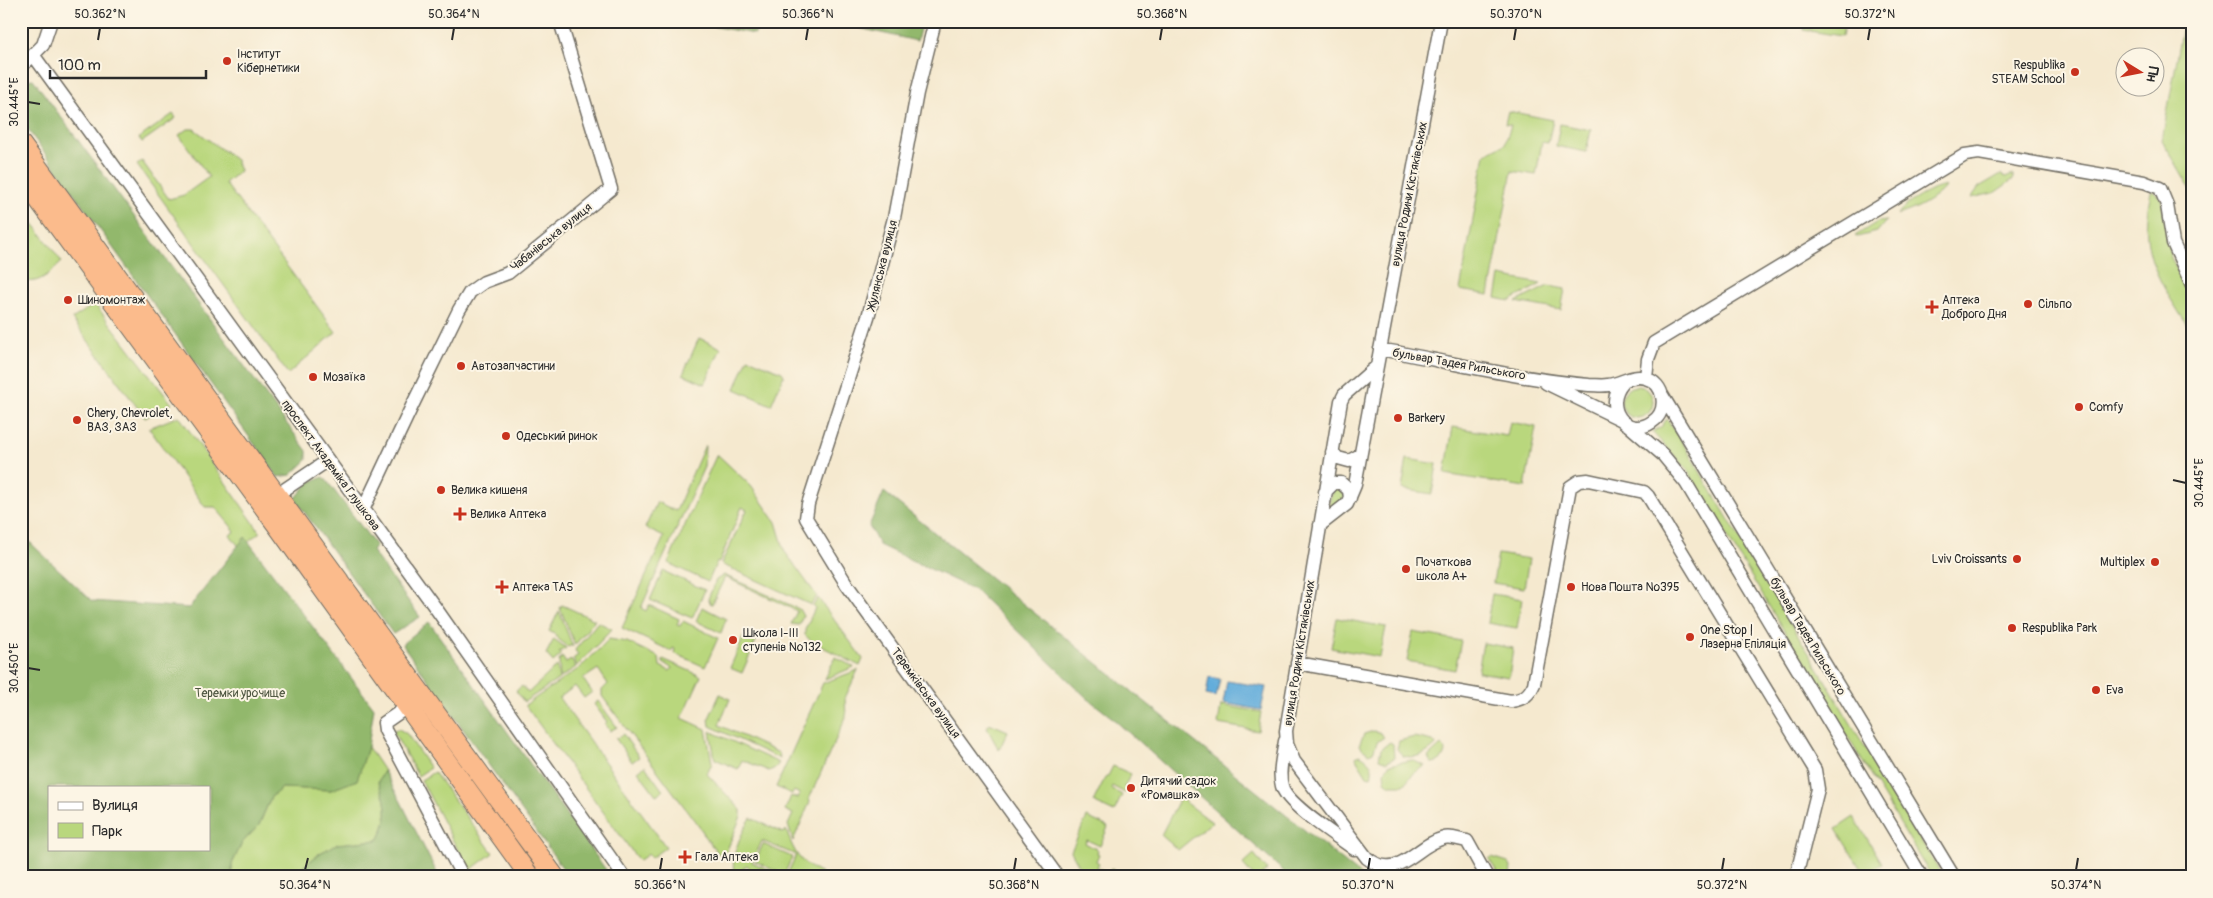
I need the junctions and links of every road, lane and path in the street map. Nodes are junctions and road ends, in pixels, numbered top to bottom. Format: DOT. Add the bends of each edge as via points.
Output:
graph roads {
  1 [pos="51,21"];
  2 [pos="560,21"];
  3 [pos="935,21"];
  4 [pos="1441,21"];
  5 [pos="34,56"];
  6 [pos="21,67"];
  7 [pos="21,144"];
  8 [pos="21,176"];
  9 [pos="2192,285"];
  10 [pos="1380,349"];
  11 [pos="1376,367"];
  12 [pos="1537,378"];
  13 [pos="1646,378"];
  14 [pos="1623,382"];
  15 [pos="1346,393"];
  16 [pos="1662,395"];
  17 [pos="1369,400"];
  18 [pos="1624,422"];
  19 [pos="1332,452"];
  20 [pos="1360,456"];
  21 [pos="327,460"];
  22 [pos="1325,492"];
  23 [pos="278,494"];
  24 [pos="1350,498"];
  25 [pos="808,504"];
  26 [pos="364,510"];
  27 [pos="1320,525"];
  28 [pos="1297,663"];
  29 [pos="407,707"];
  30 [pos="1286,731"];
  31 [pos="1367,858"];
  32 [pos="463,877"];
  33 [pos="530,877"];
  34 [pos="555,877"];
  35 [pos="624,877"];
  36 [pos="1058,877"];
  37 [pos="1487,877"];
  38 [pos="1796,877"];
  39 [pos="1922,877"];
  40 [pos="1954,877"];
  1 -- 5 [label="street" via="43,45"];
  2 -- 26 [label="street, Чабанівська вулиця" via="611,189 508,273 484,282 470,292 438,352"];
  3 -- 25 [label="street, Жулянська вулиця" via="917,93 894,218 868,317"];
  4 -- 10 [label="street, вулиця Родини Кістяківських"];
  5 -- 6 [label="street"];
  5 -- 21 [label="street, проспект Академіка Глушкова"];
  7 -- 23 [label="highway"];
  8 -- 29 [label="highway"];
  9 -- 13 [label="street" via="2172,244 2167,205 2160,188 2144,182 1971,153 1654,343"];
  10 -- 11 [label="street, вулиця Родини Кістяківських"];
  10 -- 12 [label="street, бульвар Тадея Рильського"];
  11 -- 15 [label="street"];
  11 -- 17 [label="street, вулиця Родини Кістяківських"];
  12 -- 14 [label="street, бульвар Тадея Рильського" via="1609,385"];
  12 -- 18 [label="street, бульвар Тадея Рильського"];
  13 -- 14 [label="street"];
  13 -- 16 [label="street" via="1653,381"];
  14 -- 18 [label="street" via="1617,388 1613,404"];
  15 -- 17 [label="street" via="1358,390"];
  15 -- 19 [label="street, вулиця Родини Кістяківських" via="1341,401"];
  16 -- 18 [label="street" via="1662,411 1654,420 1644,426"];
  16 -- 40 [label="street, бульвар Тадея Рильського"];
  17 -- 20 [label="street, вулиця Родини Кістяківських"];
  18 -- 39 [label="street, бульвар Тадея Рильського" via="1663,455 1686,482"];
  19 -- 20 [label="street" via="1349,461"];
  19 -- 22 [label="street, вулиця Родини Кістяківських"];
  20 -- 24 [label="street, вулиця Родини Кістяківських"];
  21 -- 23 [label="street"];
  21 -- 26 [label="street, проспект Академіка Глушкова"];
  22 -- 24 [label="street" via="1334,483 1341,483 1349,490"];
  22 -- 27 [label="street, вулиця Родини Кістяківських"];
  23 -- 34 [label="highway"];
  24 -- 27 [label="street, вулиця Родини Кістяківських" via="1342,510"];
  25 -- 36 [label="street, Теремківська вулиця" via="806,518 847,585"];
  26 -- 35 [label="street, проспект Академіка Глушкова" via="450,627"];
  27 -- 28 [label="street, вулиця Родини Кістяківських"];
  28 -- 30 [label="street, вулиця Родини Кістяківських"];
  28 -- 38 [label="street" via="1520,700 1530,694 1534,684 1570,487 1588,480 1641,491 1648,496 1816,775 1818,789"];
  29 -- 32 [label="street" via="384,723 385,730"];
  29 -- 33 [label="highway"];
  30 -- 31 [label="street, вулиця Родини Кістяківських" via="1294,761"];
  30 -- 31 [label="street" via="1280,775 1282,790 1295,804"];
  31 -- 37 [label="street, вулиця Родини Кістяківських" via="1382,867 1398,865 1444,838 1467,841"];
}
